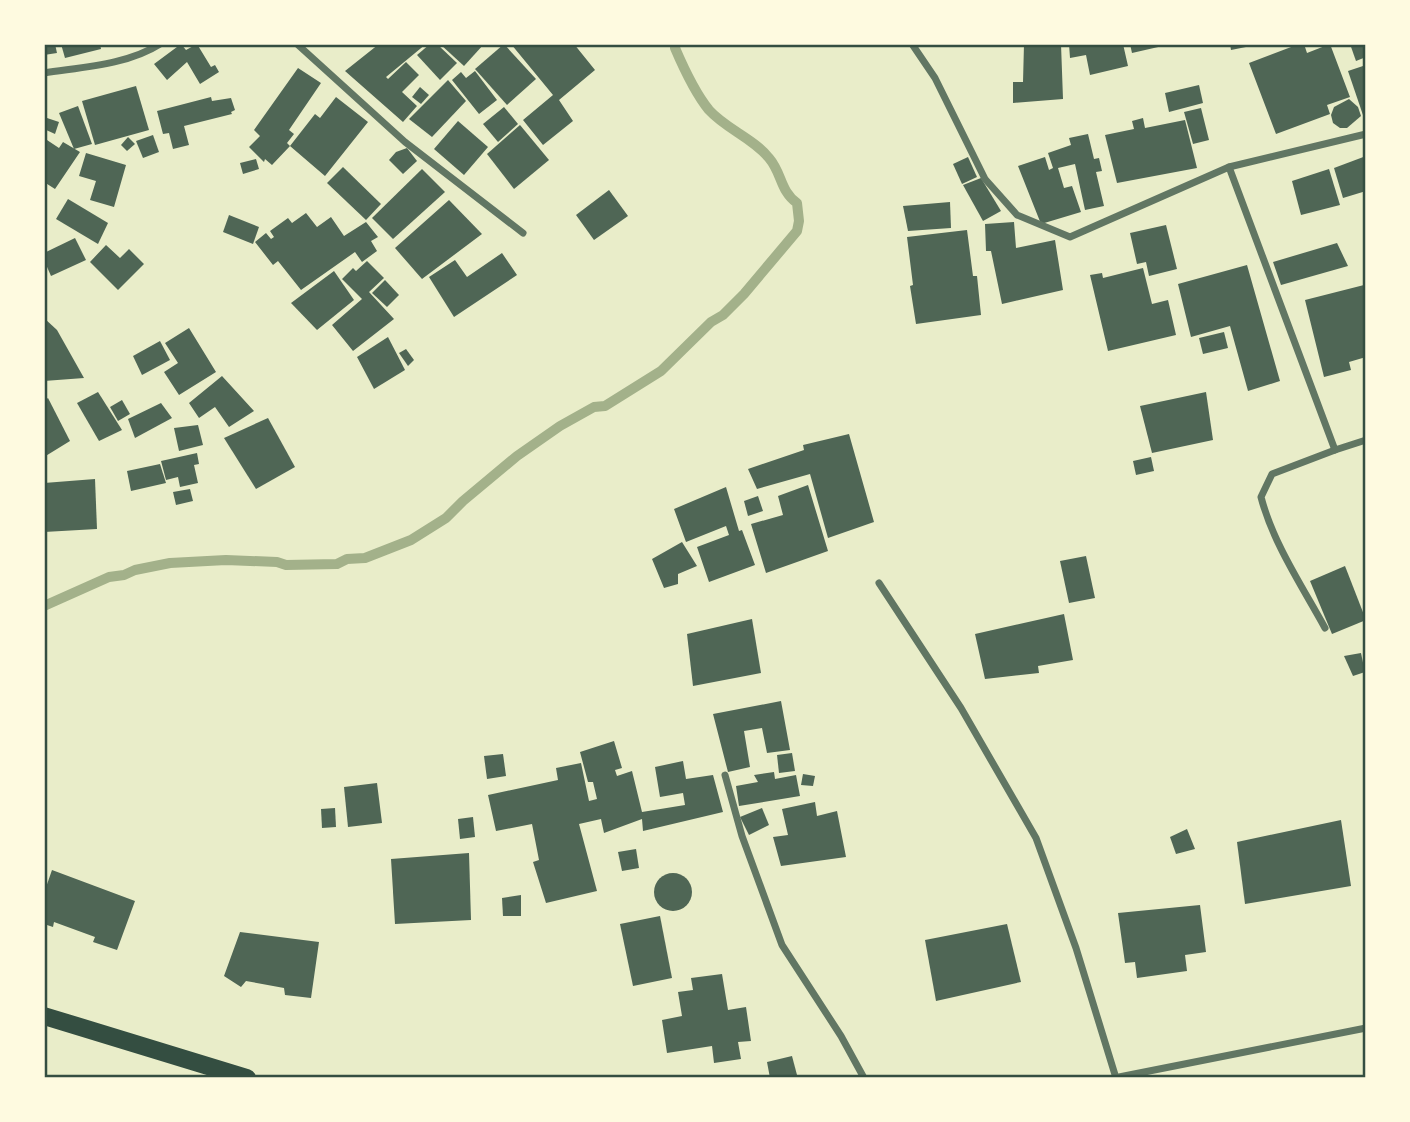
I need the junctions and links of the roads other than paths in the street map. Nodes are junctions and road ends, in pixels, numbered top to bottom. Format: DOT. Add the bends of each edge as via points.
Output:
graph roads {
  1 [pos="160,44"];
  2 [pos="297,44"];
  3 [pos="912,44"];
  4 [pos="44,73"];
  5 [pos="1366,134"];
  6 [pos="1229,167"];
  7 [pos="523,233"];
  8 [pos="1366,440"];
  9 [pos="1335,450"];
  10 [pos="879,583"];
  11 [pos="1325,628"];
  12 [pos="725,775"];
  13 [pos="44,1016"];
  14 [pos="1366,1028"];
  15 [pos="247,1078"];
  16 [pos="864,1078"];
  17 [pos="1115,1078"];
  1 -- 4 [label="street" via="108,63"];
  2 -- 7 [label="street" via="405,142"];
  3 -- 6 [label="street" via="936,78 985,179 1017,215 1070,237"];
  5 -- 6 [label="street"];
  6 -- 9 [label="street"];
  8 -- 9 [label="street"];
  9 -- 11 [label="street" via="1272,474 1261,497 1282,550"];
  10 -- 17 [label="street" via="961,708 1036,838 1076,948"];
  12 -- 16 [label="street" via="782,945"];
  13 -- 15 [label="main road"];
  14 -- 17 [label="street"];
}
